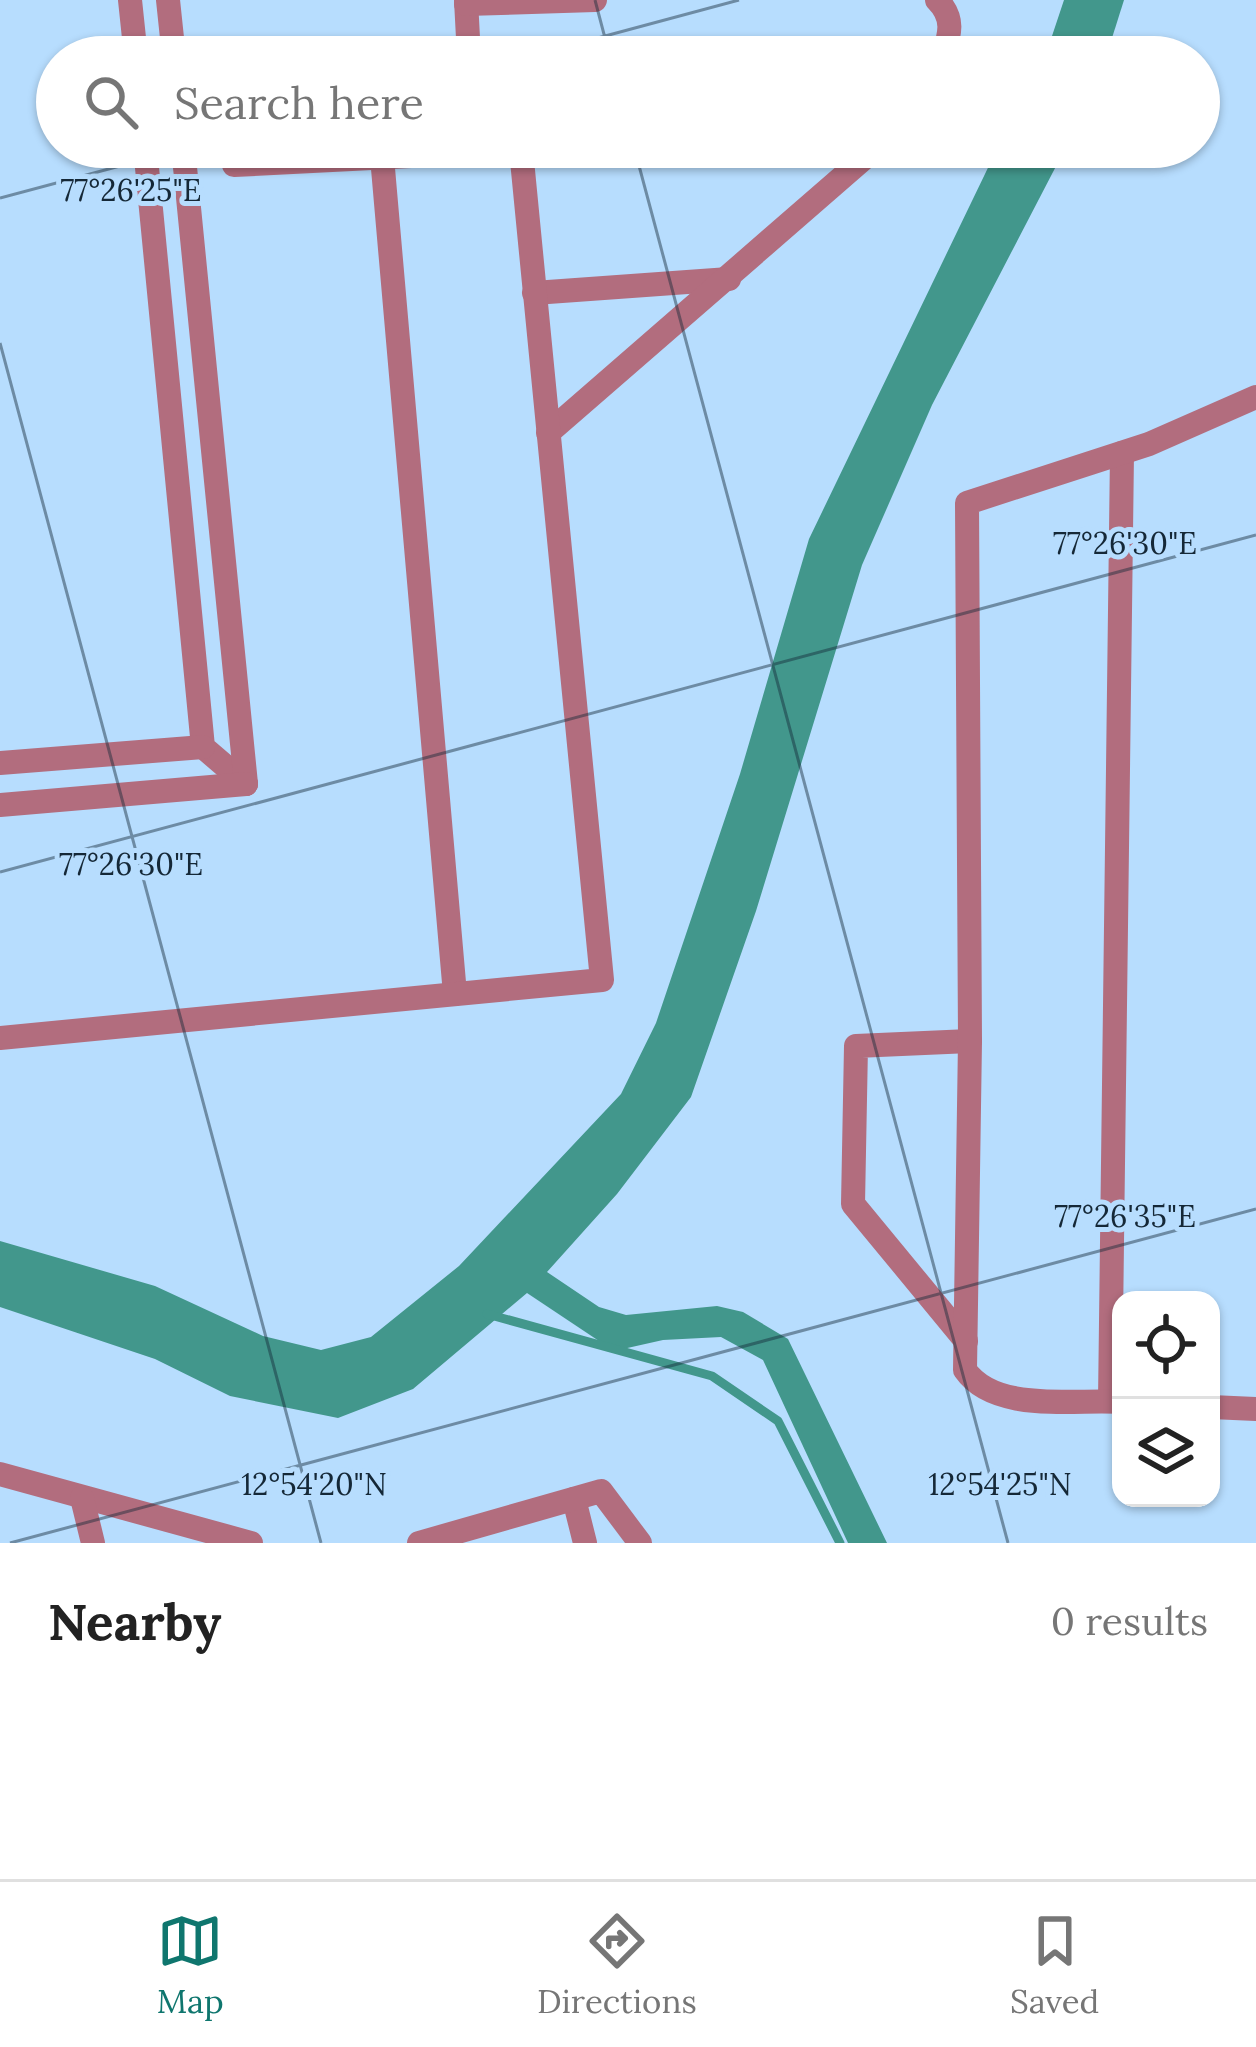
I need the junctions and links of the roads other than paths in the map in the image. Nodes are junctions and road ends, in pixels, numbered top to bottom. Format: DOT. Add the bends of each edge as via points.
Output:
graph roads {
  1 [pos="130,0"];
  2 [pos="168,0"];
  3 [pos="595,0"];
  4 [pos="937,0"];
  5 [pos="466,2"];
  6 [pos="134,36"];
  7 [pos="172,36"];
  8 [pos="468,36"];
  9 [pos="949,36"];
  10 [pos="147,168"];
  11 [pos="185,168"];
  12 [pos="383,168"];
  13 [pos="523,168"];
  14 [pos="853,168"];
  15 [pos="729,279"];
  16 [pos="534,293"];
  17 [pos="1256,397"];
  18 [pos="548,433"];
  19 [pos="1122,453"];
  20 [pos="203,747"];
  21 [pos="0,763"];
  22 [pos="246,784"];
  23 [pos="0,805"];
  24 [pos="455,994"];
  25 [pos="0,1038"];
  26 [pos="970,1041"];
  27 [pos="966,1341"];
  28 [pos="1115,1399"];
  29 [pos="1112,1402"];
  30 [pos="1220,1407"];
  31 [pos="1256,1409"];
  32 [pos="0,1474"];
  33 [pos="82,1498"];
  34 [pos="574,1499"];
  35 [pos="468,1536"];
  36 [pos="93,1543"];
  37 [pos="251,1543"];
  38 [pos="419,1543"];
  39 [pos="585,1543"];
  40 [pos="640,1543"];
  1 -- 6 [label="street"];
  2 -- 7 [label="street"];
  3 -- 5 [label="street"];
  4 -- 9 [label="street" via="948,11"];
  5 -- 8 [label="street"];
  10 -- 20 [label="street"];
  11 -- 22 [label="street"];
  12 -- 24 [label="street"];
  13 -- 16 [label="street"];
  14 -- 15 [label="street"];
  15 -- 16 [label="street"];
  15 -- 18 [label="street"];
  16 -- 18 [label="street"];
  17 -- 19 [label="street"];
  18 -- 24 [label="street" via="602,980"];
  19 -- 26 [label="street" via="967,503"];
  19 -- 28 [label="street"];
  20 -- 21 [label="street"];
  20 -- 22 [label="street"];
  22 -- 23 [label="street"];
  24 -- 25 [label="street"];
  26 -- 27 [label="street"];
  26 -- 27 [label="street" via="856,1046 854,1181 854,1204"];
  27 -- 29 [label="street" via="965,1370 978,1389"];
  30 -- 31 [label="street"];
  32 -- 33 [label="street"];
  33 -- 36 [label="street"];
  33 -- 37 [label="street"];
  34 -- 35 [label="street"];
  34 -- 39 [label="street"];
  34 -- 40 [label="street" via="601,1491"];
  35 -- 38 [label="street"];
}
